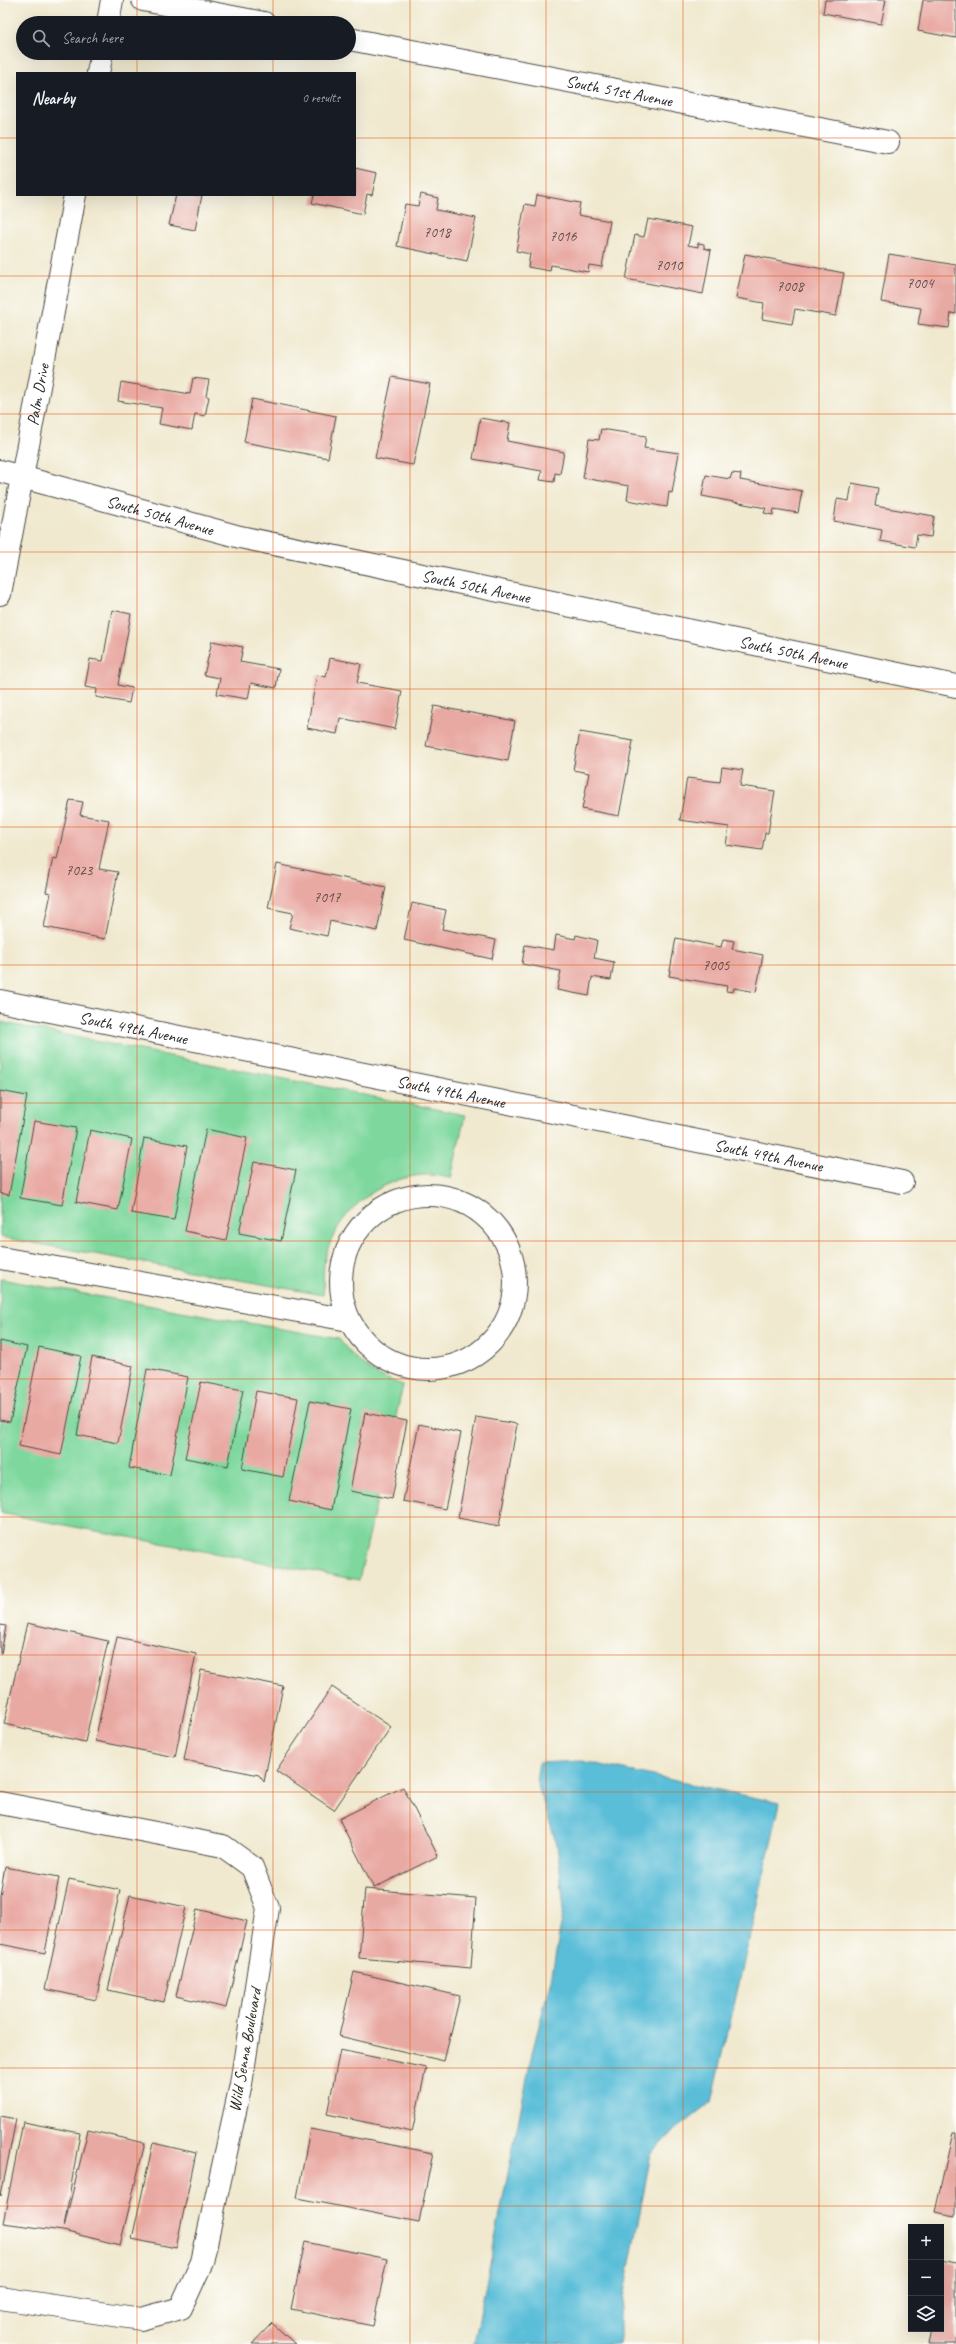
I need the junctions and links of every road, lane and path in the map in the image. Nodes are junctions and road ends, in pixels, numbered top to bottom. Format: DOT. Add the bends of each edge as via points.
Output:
graph roads {
  1 [pos="112,0"];
  2 [pos="143,0"];
  3 [pos="109,16"];
  4 [pos="227,16"];
  5 [pos="356,40"];
  6 [pos="101,60"];
  7 [pos="98,72"];
  8 [pos="888,142"];
  9 [pos="75,196"];
  10 [pos="0,471"];
  11 [pos="22,476"];
  12 [pos="0,594"];
  13 [pos="956,686"];
  14 [pos="0,1001"];
  15 [pos="902,1182"];
  16 [pos="0,1258"];
  17 [pos="349,1320"];
  18 [pos="0,1803"];
  19 [pos="0,2298"];
  1 -- 3 [label="street"];
  2 -- 4 [label="street"];
  5 -- 8 [label="street, South 51st Avenue"];
  6 -- 7 [label="street"];
  9 -- 11 [label="street, Palm Drive"];
  10 -- 11 [label="street, South 50th Avenue"];
  11 -- 12 [label="street, Palm Drive"];
  11 -- 13 [label="street, South 50th Avenue" via="240,536"];
  14 -- 15 [label="street, South 49th Avenue"];
  16 -- 17 [label="street"];
  17 -- 17 [label="street" via="365,1343 389,1360 416,1368 444,1367 471,1358 493,1340 508,1316 515,1289 513,1261 501,1234 481,1213 456,1199 427,1194 398,1200 372,1214 353,1236 342,1263 341,1292"];
  18 -- 19 [label="street, Wild Senna Boulevard" via="223,1846 252,1867 268,1908 241,2084 202,2262 181,2308 141,2319"];
}
